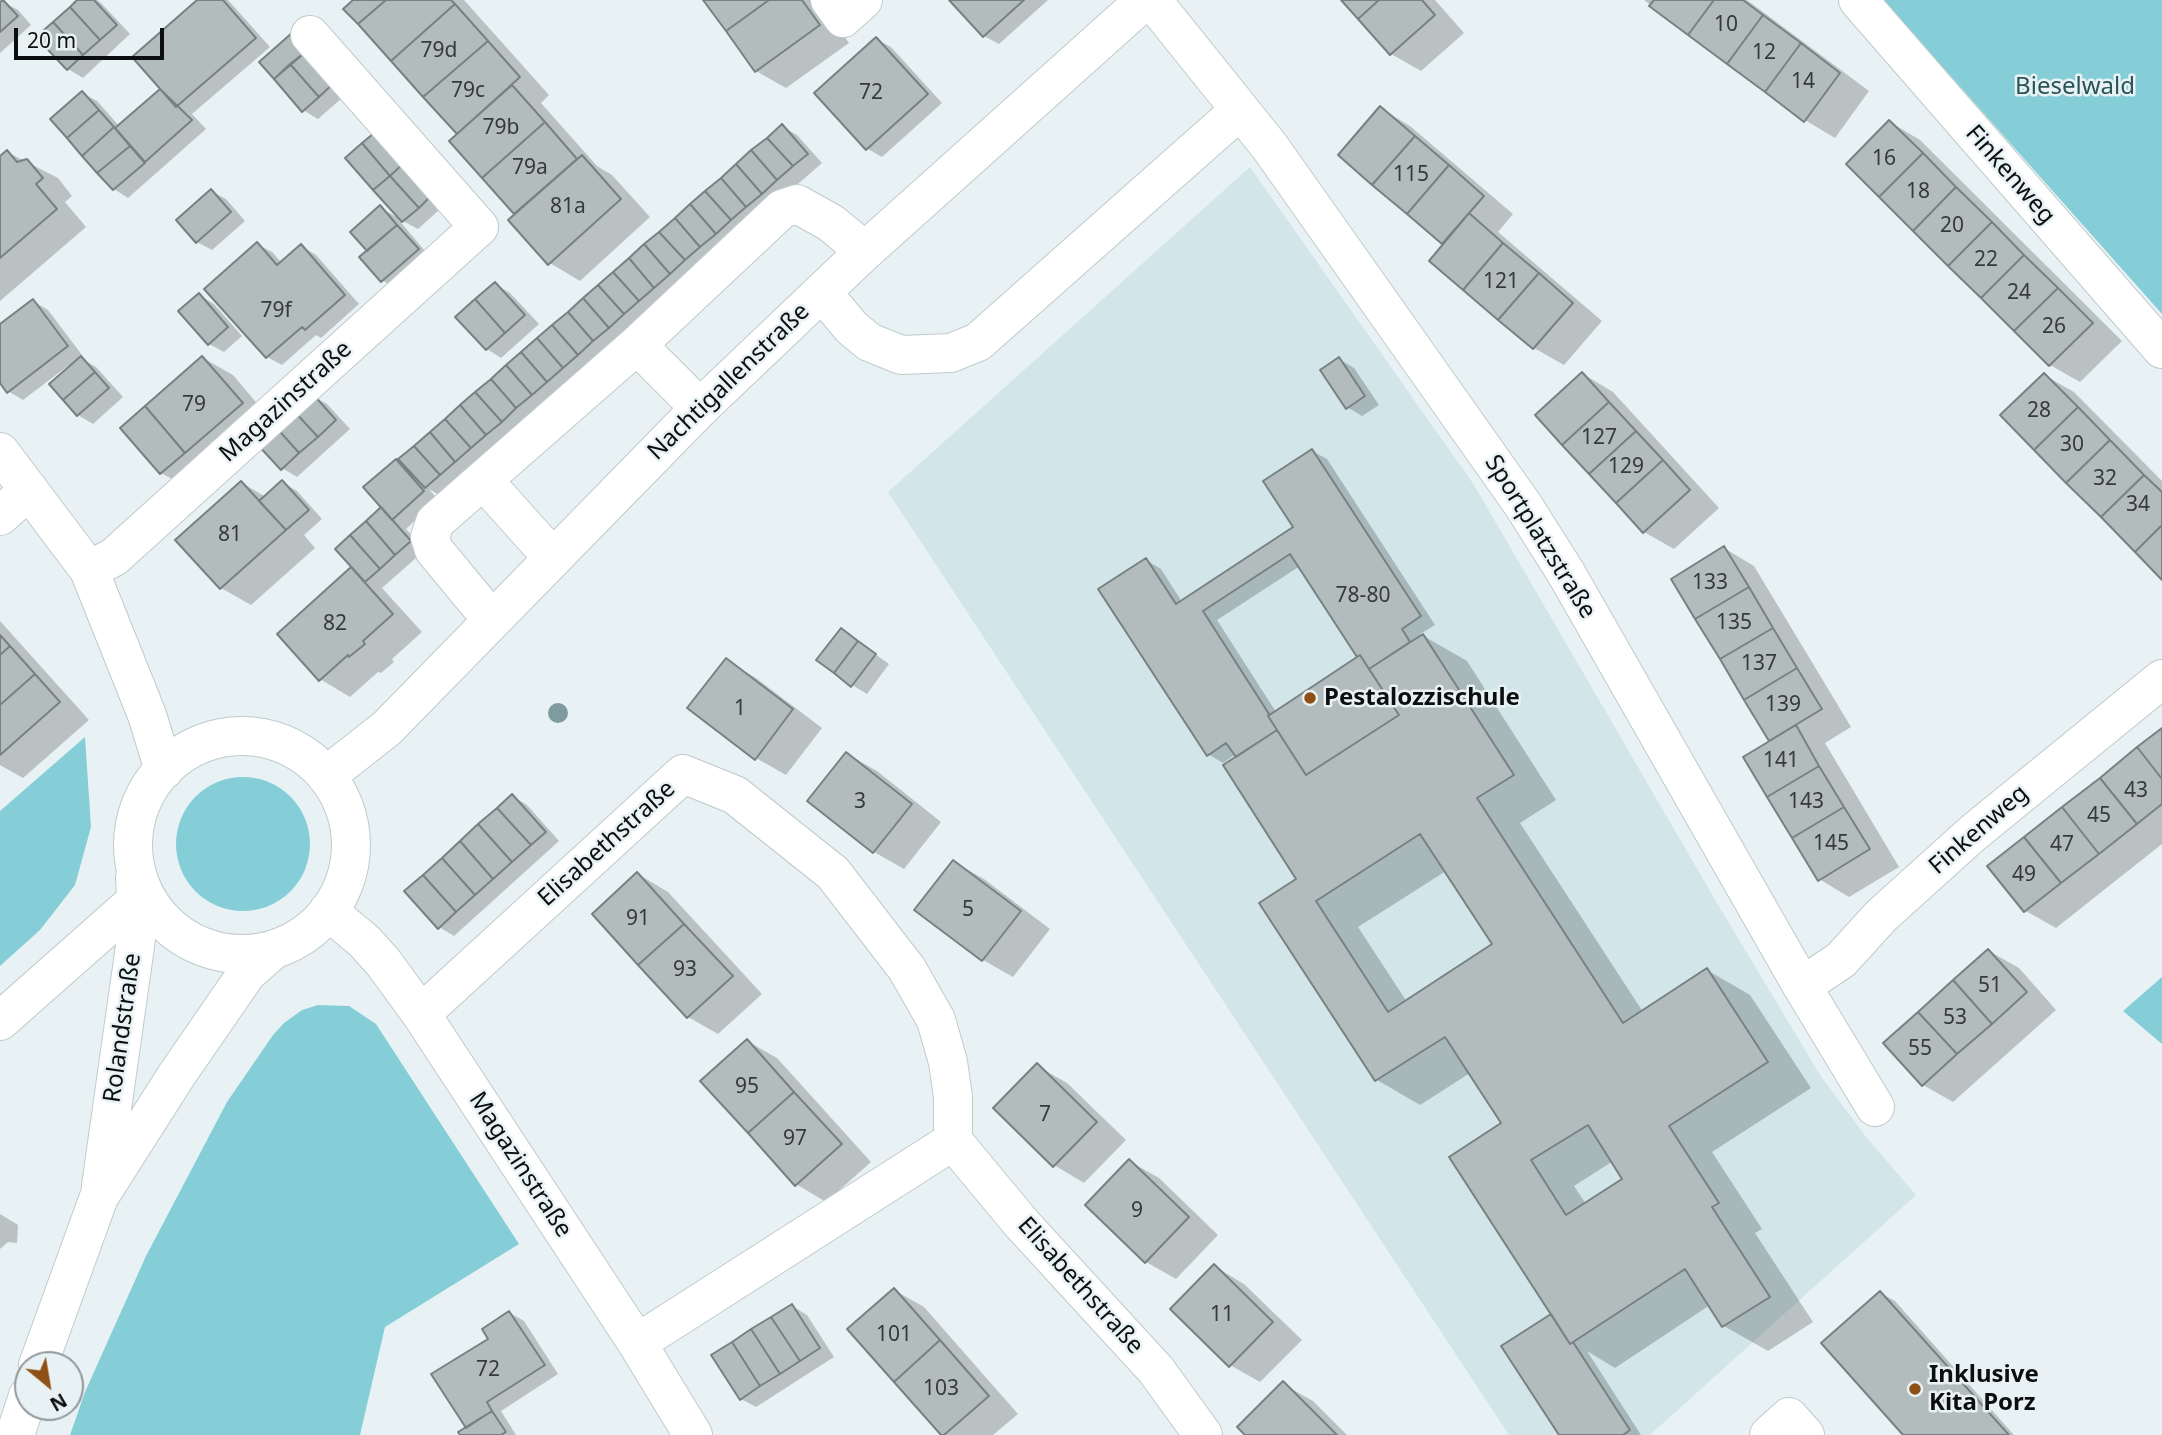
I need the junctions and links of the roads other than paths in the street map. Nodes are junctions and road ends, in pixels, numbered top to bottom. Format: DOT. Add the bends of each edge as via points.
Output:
graph roads {
  1 [pos="830,0"];
  2 [pos="863,0"];
  3 [pos="1145,0"];
  4 [pos="1152,0"];
  5 [pos="1857,0"];
  6 [pos="310,35"];
  7 [pos="1240,110"];
  8 [pos="865,251"];
  9 [pos="822,292"];
  10 [pos="637,345"];
  11 [pos="2162,349"];
  12 [pos="700,408"];
  13 [pos="0,452"];
  14 [pos="483,480"];
  15 [pos="29,490"];
  16 [pos="0,516"];
  17 [pos="553,558"];
  18 [pos="89,570"];
  19 [pos="492,620"];
  20 [pos="2162,679"];
  21 [pos="164,770"];
  22 [pos="326,776"];
  23 [pos="134,858"];
  24 [pos="137,900"];
  25 [pos="328,911"];
  26 [pos="273,950"];
  27 [pos="1802,986"];
  28 [pos="421,1014"];
  29 [pos="0,1021"];
  30 [pos="1875,1107"];
  31 [pos="953,1141"];
  32 [pos="99,1197"];
  33 [pos="637,1343"];
  34 [pos="43,1351"];
  35 [pos="693,1435"];
  36 [pos="1203,1435"];
  37 [pos="1769,1435"];
  38 [pos="1805,1435"];
  1 -- 2 [label="street" via="843,18"];
  3 -- 8 [label="street, Nachtigallenstraße"];
  4 -- 7 [label="street, Sportplatzstraße"];
  5 -- 11 [label="street, Finkenweg"];
  6 -- 18 [label="street, Magazinstraße" via="479,227 114,557"];
  7 -- 9 [label="street" via="978,342 951,353 901,355 869,342"];
  7 -- 27 [label="street, Sportplatzstraße" via="1522,505 1577,592"];
  8 -- 9 [label="street, Nachtigallenstraße"];
  8 -- 10 [label="street" via="831,223 797,204 782,208"];
  9 -- 12 [label="street, Nachtigallenstraße"];
  10 -- 12 [label="street"];
  10 -- 14 [label="street"];
  12 -- 17 [label="street, Nachtigallenstraße"];
  13 -- 15 [label="street"];
  14 -- 17 [label="street"];
  14 -- 19 [label="street" via="435,522 430,537 434,550"];
  15 -- 16 [label="street"];
  15 -- 18 [label="street"];
  17 -- 19 [label="street, Nachtigallenstraße"];
  18 -- 21 [label="street"];
  19 -- 22 [label="street, Nachtigallenstraße" via="387,728"];
  20 -- 27 [label="street, Finkenweg" via="1965,840 1881,916 1841,960"];
  21 -- 22 [label="street" via="202,744 246,737 290,748"];
  21 -- 23 [label="street" via="139,811"];
  22 -- 25 [label="street" via="341,800 350,829 350,858 343,886"];
  23 -- 24 [label="street, Rolandstraße"];
  23 -- 26 [label="street" via="149,902 182,936 225,953"];
  24 -- 29 [label="street"];
  24 -- 32 [label="street, Rolandstraße" via="138,925"];
  25 -- 26 [label="street" via="303,935"];
  25 -- 28 [label="street, Magazinstraße" via="383,962"];
  26 -- 32 [label="street, Rolandstraße" via="247,973"];
  27 -- 30 [label="street, Sportplatzstraße"];
  28 -- 31 [label="street, Elisabethstraße" via="683,774 735,794 834,873 907,969 936,1020 948,1062"];
  28 -- 33 [label="street, Magazinstraße"];
  31 -- 33 [label="street"];
  31 -- 36 [label="street, Elisabethstraße" via="1156,1370"];
  32 -- 34 [label="street, Rolandstraße"];
  33 -- 35 [label="street, Magazinstraße"];
  37 -- 38 [label="street" via="1789,1417"];
}
